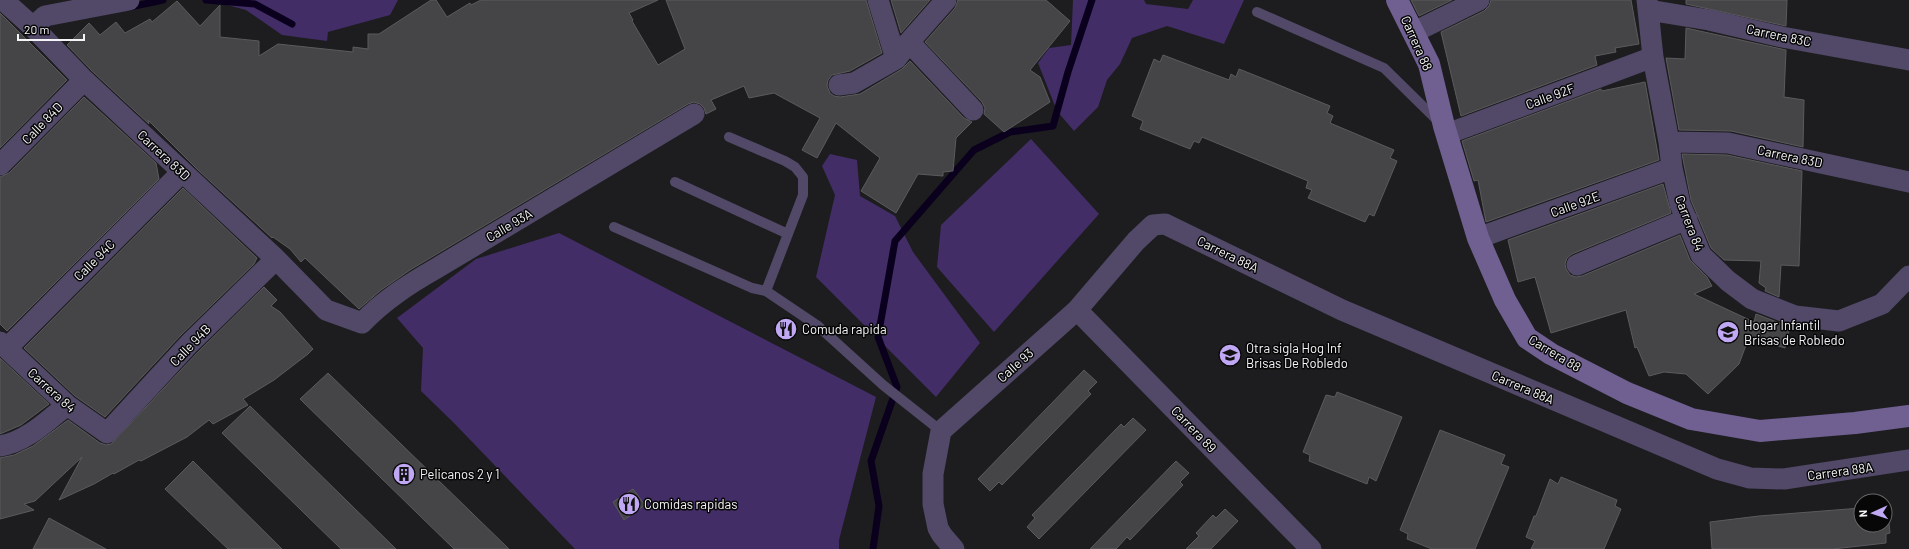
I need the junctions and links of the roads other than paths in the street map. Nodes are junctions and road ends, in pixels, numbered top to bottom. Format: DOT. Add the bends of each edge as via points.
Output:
graph roads {
  1 [pos="3,0"];
  2 [pos="129,0"];
  3 [pos="878,0"];
  4 [pos="946,0"];
  5 [pos="1397,0"];
  6 [pos="1479,0"];
  7 [pos="1647,5"];
  8 [pos="1257,12"];
  9 [pos="33,27"];
  10 [pos="1414,32"];
  11 [pos="909,42"];
  12 [pos="1653,57"];
  13 [pos="896,59"];
  14 [pos="1909,60"];
  15 [pos="84,80"];
  16 [pos="839,85"];
  17 [pos="973,110"];
  18 [pos="694,114"];
  19 [pos="1446,130"];
  20 [pos="729,137"];
  21 [pos="1669,142"];
  22 [pos="0,165"];
  23 [pos="1672,168"];
  24 [pos="182,172"];
  25 [pos="675,182"];
  26 [pos="1909,182"];
  27 [pos="1687,219"];
  28 [pos="1153,225"];
  29 [pos="614,228"];
  30 [pos="788,234"];
  31 [pos="1478,238"];
  32 [pos="276,259"];
  33 [pos="1577,265"];
  34 [pos="1909,276"];
  35 [pos="766,291"];
  36 [pos="326,310"];
  37 [pos="1077,310"];
  38 [pos="4,345"];
  39 [pos="67,405"];
  40 [pos="1909,416"];
  41 [pos="941,431"];
  42 [pos="107,433"];
  43 [pos="0,446"];
  44 [pos="1909,460"];
  45 [pos="954,549"];
  46 [pos="1311,549"];
  1 -- 9 [label="street, Carrera 83D"];
  2 -- 9 [label="street" via="45,16"];
  3 -- 13 [label="street"];
  4 -- 11 [label="street"];
  5 -- 10 [label="street, Carrera 88"];
  6 -- 10 [label="street"];
  7 -- 12 [label="street, Carrera 84"];
  7 -- 14 [label="street, Carrera 83C" via="1782,37"];
  8 -- 19 [label="lane" via="1384,68"];
  9 -- 15 [label="street, Carrera 83D"];
  10 -- 19 [label="street, Carrera 88" via="1429,64"];
  11 -- 13 [label="street"];
  11 -- 17 [label="street"];
  12 -- 19 [label="street, Calle 92F"];
  12 -- 21 [label="street, Carrera 84"];
  13 -- 16 [label="street" via="854,83"];
  15 -- 22 [label="street, Calle 84D"];
  15 -- 24 [label="street, Carrera 83D"];
  18 -- 36 [label="street, Calle 93A" via="405,286 378,306 362,323"];
  19 -- 31 [label="street, Carrera 88"];
  20 -- 30 [label="lane" via="785,161 795,167 803,177 803,195"];
  21 -- 23 [label="street, Carrera 84"];
  21 -- 26 [label="street, Carrera 83D" via="1728,143"];
  23 -- 27 [label="street, Carrera 84" via="1680,204"];
  23 -- 31 [label="street, Calle 92E"];
  24 -- 32 [label="street, Carrera 83D"];
  24 -- 38 [label="street, Calle 94C"];
  25 -- 30 [label="lane"];
  27 -- 33 [label="street"];
  27 -- 34 [label="street, Carrera 84" via="1702,255 1728,281 1752,298 1795,316 1839,320 1882,304"];
  28 -- 37 [label="street, Calle 93" via="1136,241"];
  28 -- 44 [label="street, Carrera 88A" via="1165,224 1342,310 1717,469 1750,478 1784,479"];
  29 -- 35 [label="lane" via="752,288"];
  30 -- 35 [label="lane"];
  31 -- 40 [label="street, Carrera 88" via="1505,300 1526,338 1551,354 1627,393 1691,419 1760,431"];
  32 -- 36 [label="street, Carrera 83D"];
  32 -- 42 [label="street, Calle 94B" via="189,344"];
  35 -- 41 [label="lane" via="818,326 906,405"];
  37 -- 41 [label="street, Calle 93"];
  37 -- 46 [label="street, Carrera 89"];
  38 -- 39 [label="street, Carrera 84"];
  39 -- 42 [label="street, Carrera 84"];
  39 -- 43 [label="street" via="25,437"];
  41 -- 45 [label="street" via="933,474 933,504 938,528"];
}
